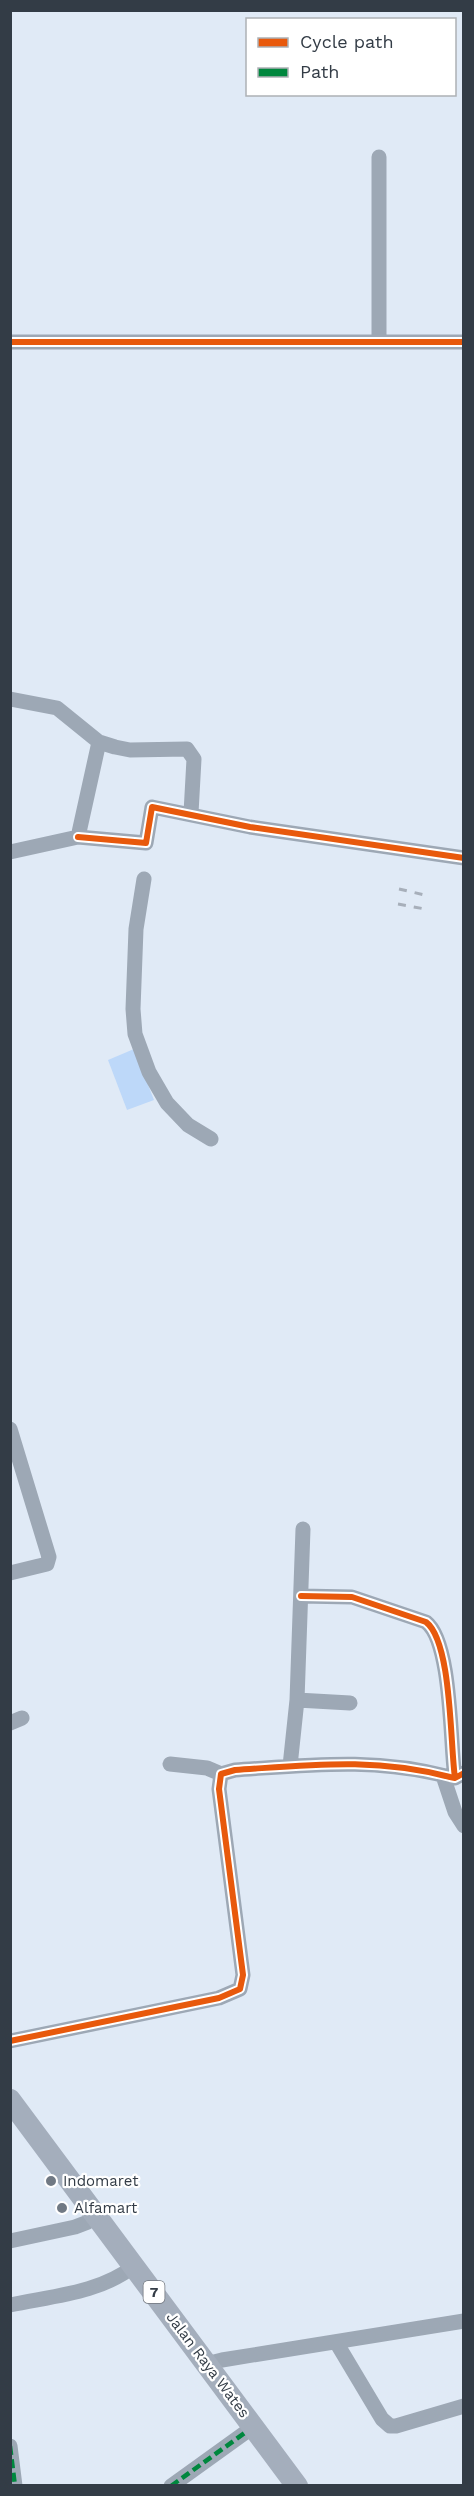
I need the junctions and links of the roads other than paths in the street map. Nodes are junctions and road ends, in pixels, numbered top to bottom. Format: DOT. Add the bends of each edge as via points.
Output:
graph roads {
  1 [pos="379,157"];
  2 [pos="10,342"];
  3 [pos="378,342"];
  4 [pos="464,342"];
  5 [pos="10,699"];
  6 [pos="99,742"];
  7 [pos="191,813"];
  8 [pos="78,837"];
  9 [pos="10,852"];
  10 [pos="464,858"];
  11 [pos="144,879"];
  12 [pos="211,1139"];
  13 [pos="11,1433"];
  14 [pos="303,1529"];
  15 [pos="10,1573"];
  16 [pos="301,1596"];
  17 [pos="297,1700"];
  18 [pos="350,1703"];
  19 [pos="171,1764"];
  20 [pos="290,1766"];
  21 [pos="221,1774"];
  22 [pos="454,1775"];
  23 [pos="464,1826"];
  24 [pos="10,2041"];
  25 [pos="10,2100"];
  26 [pos="10,2115"];
  27 [pos="88,2222"];
  28 [pos="10,2241"];
  29 [pos="131,2269"];
  30 [pos="12,2303"];
  31 [pos="464,2321"];
  32 [pos="336,2342"];
  33 [pos="206,2364"];
  34 [pos="464,2406"];
  35 [pos="246,2433"];
  36 [pos="10,2446"];
  37 [pos="15,2486"];
  38 [pos="171,2486"];
  39 [pos="286,2486"];
  40 [pos="297,2486"];
  1 -- 3 [label="street"];
  2 -- 3 [label="street"];
  3 -- 4 [label="street"];
  5 -- 6 [label="street" via="57,708"];
  6 -- 7 [label="street" via="130,750 186,749 194,759"];
  6 -- 8 [label="street"];
  7 -- 8 [label="street" via="152,807 146,843"];
  7 -- 10 [label="street" via="250,827"];
  8 -- 9 [label="street"];
  11 -- 12 [label="street" via="136,929 135,1034 149,1072 167,1103 188,1125"];
  13 -- 15 [label="street" via="49,1560"];
  14 -- 16 [label="street"];
  16 -- 17 [label="street"];
  16 -- 22 [label="street" via="352,1597 433,1627 445,1673"];
  17 -- 18 [label="street"];
  17 -- 20 [label="street"];
  19 -- 21 [label="street" via="207,1767"];
  20 -- 21 [label="street"];
  20 -- 22 [label="street" via="360,1763"];
  21 -- 24 [label="street" via="219,1789 243,1975 240,1989 219,1998"];
  22 -- 23 [label="street" via="451,1802"];
  25 -- 29 [label="highway, Jalan Raya Wates / 7"];
  26 -- 27 [label="highway, Jalan Raya Wates"];
  27 -- 28 [label="street"];
  27 -- 29 [label="highway, Jalan Raya Wates"];
  29 -- 30 [label="street" via="67,2294"];
  29 -- 33 [label="highway, Jalan Raya Wates / 7"];
  29 -- 35 [label="highway, Jalan Raya Wates"];
  31 -- 32 [label="street"];
  32 -- 33 [label="street"];
  32 -- 34 [label="street" via="390,2426"];
  33 -- 40 [label="highway, Jalan Raya Wates / 7"];
  35 -- 38 [label="street"];
  35 -- 39 [label="highway, Jalan Raya Wates"];
  36 -- 37 [label="street"];
}
